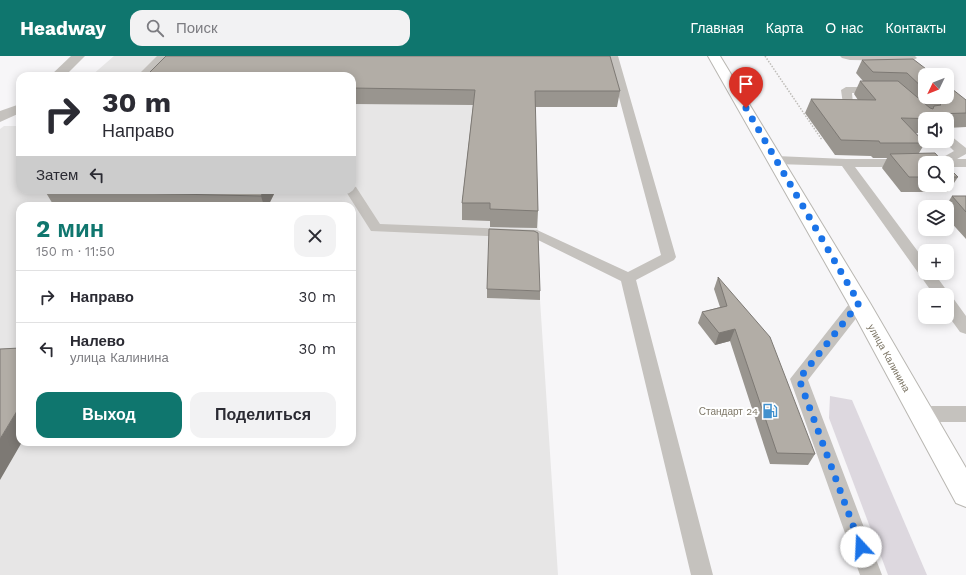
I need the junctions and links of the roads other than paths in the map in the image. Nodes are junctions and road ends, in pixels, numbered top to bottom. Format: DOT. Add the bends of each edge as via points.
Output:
graph roads {
  1 [pos="79,56"];
  2 [pos="162,56"];
  3 [pos="613,56"];
  4 [pos="714,56"];
  5 [pos="845,56"];
  6 [pos="909,56"];
  7 [pos="61,72"];
  8 [pos="146,72"];
  9 [pos="888,90"];
  10 [pos="848,104"];
  11 [pos="16,110"];
  12 [pos="0,117"];
  13 [pos="954,145"];
  14 [pos="965,155"];
  15 [pos="954,159"];
  16 [pos="776,160"];
  17 [pos="918,162"];
  18 [pos="846,163"];
  19 [pos="354,194"];
  20 [pos="918,262"];
  21 [pos="628,278"];
  22 [pos="859,303"];
  23 [pos="954,312"];
  24 [pos="966,328"];
  25 [pos="921,414"];
  26 [pos="966,414"];
  27 [pos="966,494"];
  28 [pos="702,575"];
  29 [pos="871,575"];
  1 -- 7 [label="street"];
  2 -- 8 [label="lane"];
  3 -- 21 [label="lane" via="669,257"];
  4 -- 16 [label="main road, улица Калинина"];
  5 -- 6 [label="lane" via="912,58"];
  9 -- 10 [label="lane" via="846,90"];
  11 -- 12 [label="street"];
  13 -- 14 [label="lane"];
  14 -- 15 [label="lane"];
  16 -- 18 [label="lane"];
  16 -- 22 [label="main road, улица Калинина"];
  17 -- 18 [label="lane"];
  18 -- 20 [label="lane"];
  19 -- 21 [label="lane" via="376,228 537,234"];
  21 -- 28 [label="lane"];
  22 -- 25 [label="main road, улица Калинина"];
  22 -- 29 [label="lane" via="799,379"];
  23 -- 24 [label="lane"];
  25 -- 26 [label="lane"];
  25 -- 27 [label="main road, улица Калинина"];
}
